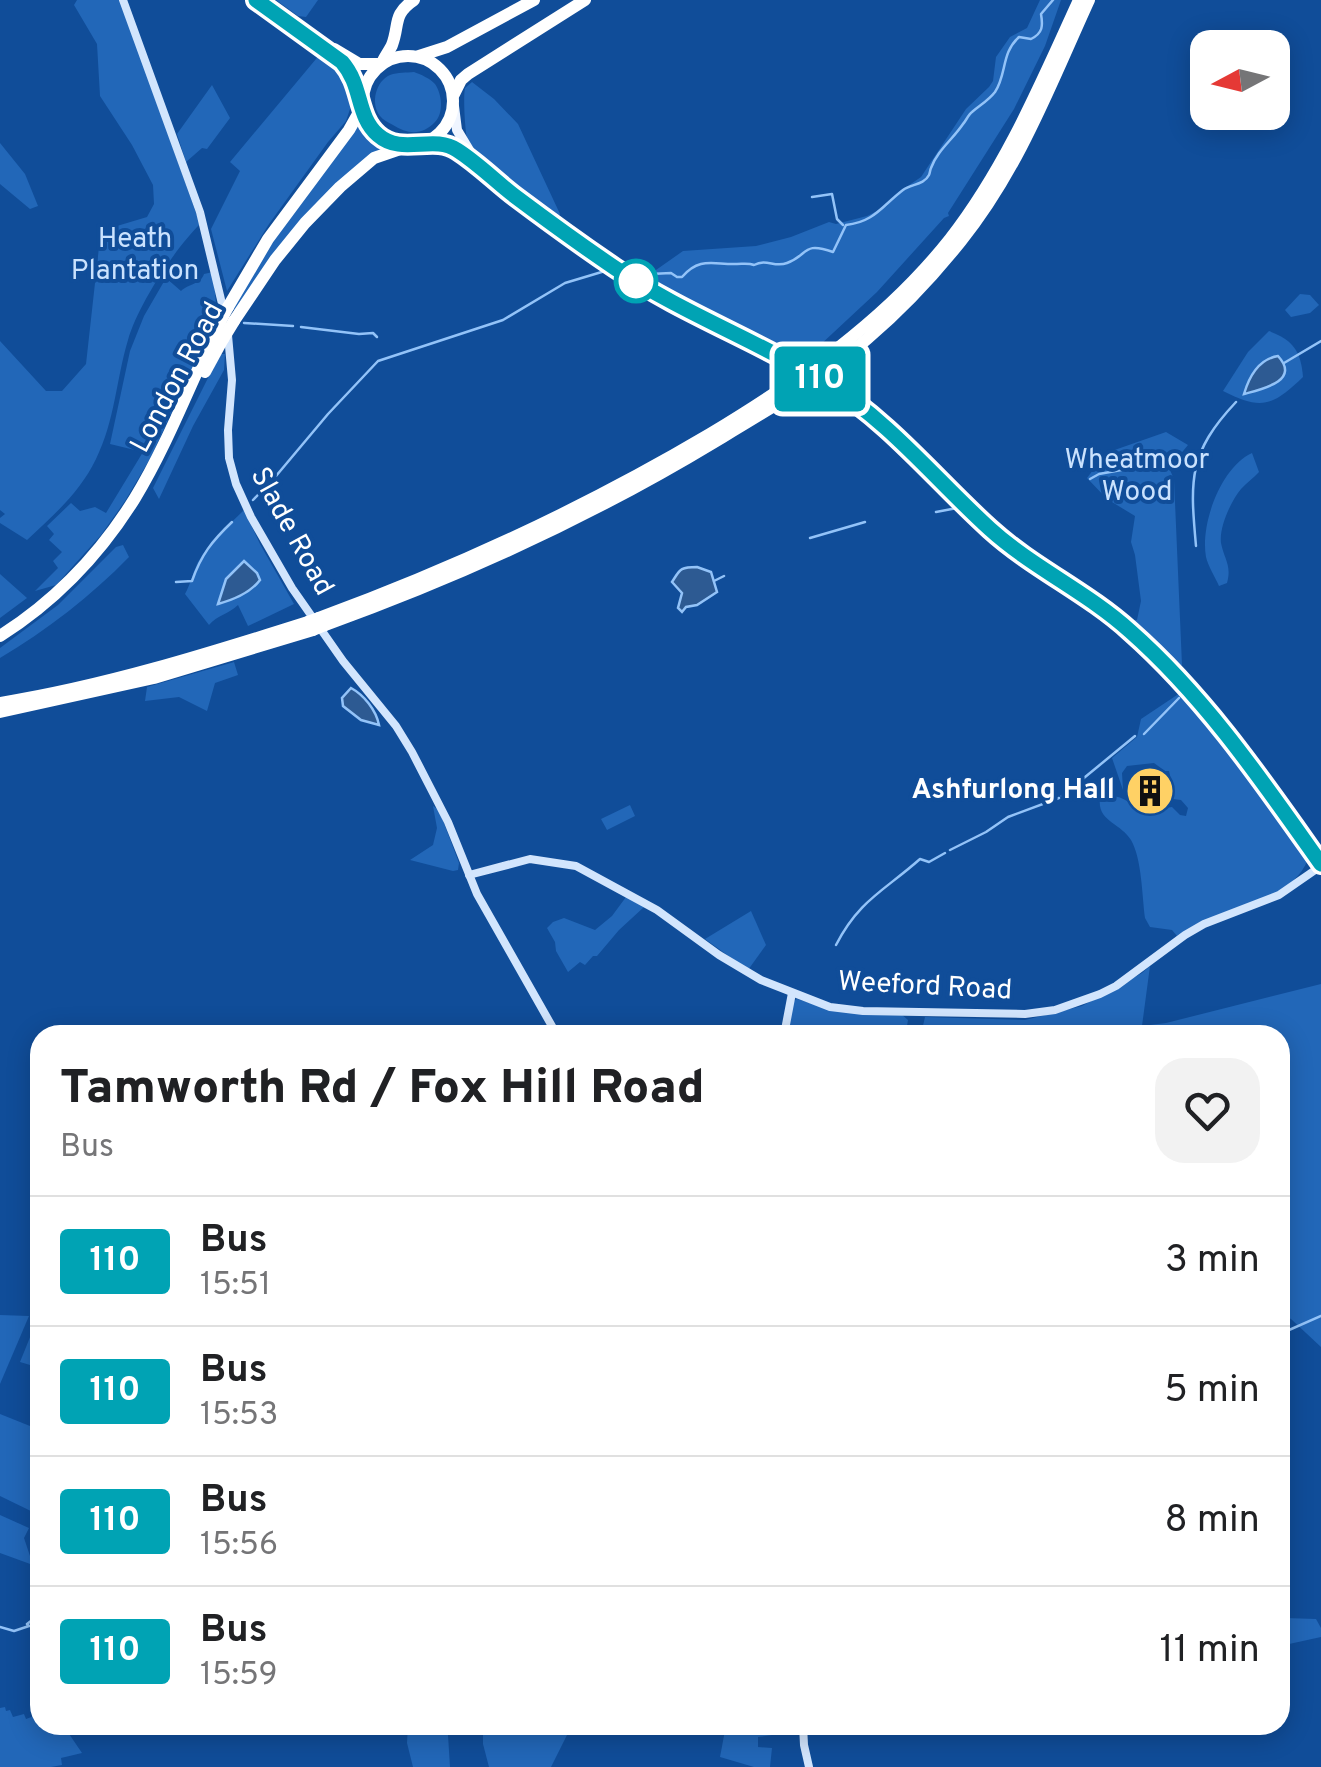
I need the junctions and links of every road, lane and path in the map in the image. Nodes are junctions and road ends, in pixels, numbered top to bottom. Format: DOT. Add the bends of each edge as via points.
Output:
graph roads {
  1 [pos="123,0"];
  2 [pos="256,0"];
  3 [pos="268,0"];
  4 [pos="417,0"];
  5 [pos="534,0"];
  6 [pos="584,0"];
  7 [pos="1071,0"];
  8 [pos="1079,0"];
  9 [pos="1089,0"];
  10 [pos="415,55"];
  11 [pos="380,62"];
  12 [pos="1038,89"];
  13 [pos="454,100"];
  14 [pos="361,102"];
  15 [pos="423,144"];
  16 [pos="408,146"];
  17 [pos="477,163"];
  18 [pos="227,317"];
  19 [pos="316,624"];
  20 [pos="0,640"];
  21 [pos="0,703"];
  22 [pos="0,712"];
  23 [pos="1321,865"];
  24 [pos="469,875"];
  25 [pos="792,993"];
  26 [pos="551,1025"];
  27 [pos="786,1025"];
  28 [pos="804,1735"];
  29 [pos="809,1767"];
  1 -- 24 [label="main road, Slade Road" via="200,212 220,288 232,380 228,458 236,484 292,588 412,752"];
  2 -- 14 [label="highway" via="342,62"];
  3 -- 11 [label="highway" via="355,62"];
  4 -- 10 [label="highway" via="398,28 400,43"];
  4 -- 11 [label="highway" via="397,18 392,46"];
  5 -- 10 [label="highway" via="447,47"];
  6 -- 13 [label="highway" via="468,74"];
  7 -- 12 [label="highway"];
  8 -- 12 [label="highway"];
  9 -- 19 [label="highway" via="996,192 910,299 867,340 753,419 565,524 458,574"];
  10 -- 11 [label="highway"];
  10 -- 13 [label="highway" via="444,74"];
  11 -- 14 [label="highway"];
  12 -- 19 [label="highway" via="987,186 950,239 890,304 824,359 607,492"];
  13 -- 15 [label="highway" via="444,128"];
  13 -- 17 [label="main road" via="457,130"];
  14 -- 16 [label="highway" via="377,134"];
  14 -- 18 [label="highway, London Road" via="349,130 268,239"];
  15 -- 16 [label="highway"];
  15 -- 17 [label="main road" via="449,146"];
  16 -- 18 [label="highway, London Road" via="374,158 340,187"];
  17 -- 23 [label="main road, bridge" via="612,266 799,367 892,432 993,531 1151,650 1226,730"];
  18 -- 20 [label="highway, London Road" via="119,522 73,578"];
  18 -- 20 [label="highway, London Road, bridge" via="223,339 123,529 59,600"];
  19 -- 21 [label="highway"];
  19 -- 22 [label="highway" via="154,678"];
  23 -- 25 [label="main road, Weeford Road" via="1269,900 1185,935 1116,986 1054,1010 863,1011"];
  24 -- 25 [label="main road, Weeford Road" via="530,859 576,866"];
  24 -- 26 [label="main road, Slade Road"];
  25 -- 27 [label="main road"];
  28 -- 29 [label="main road"];
}
